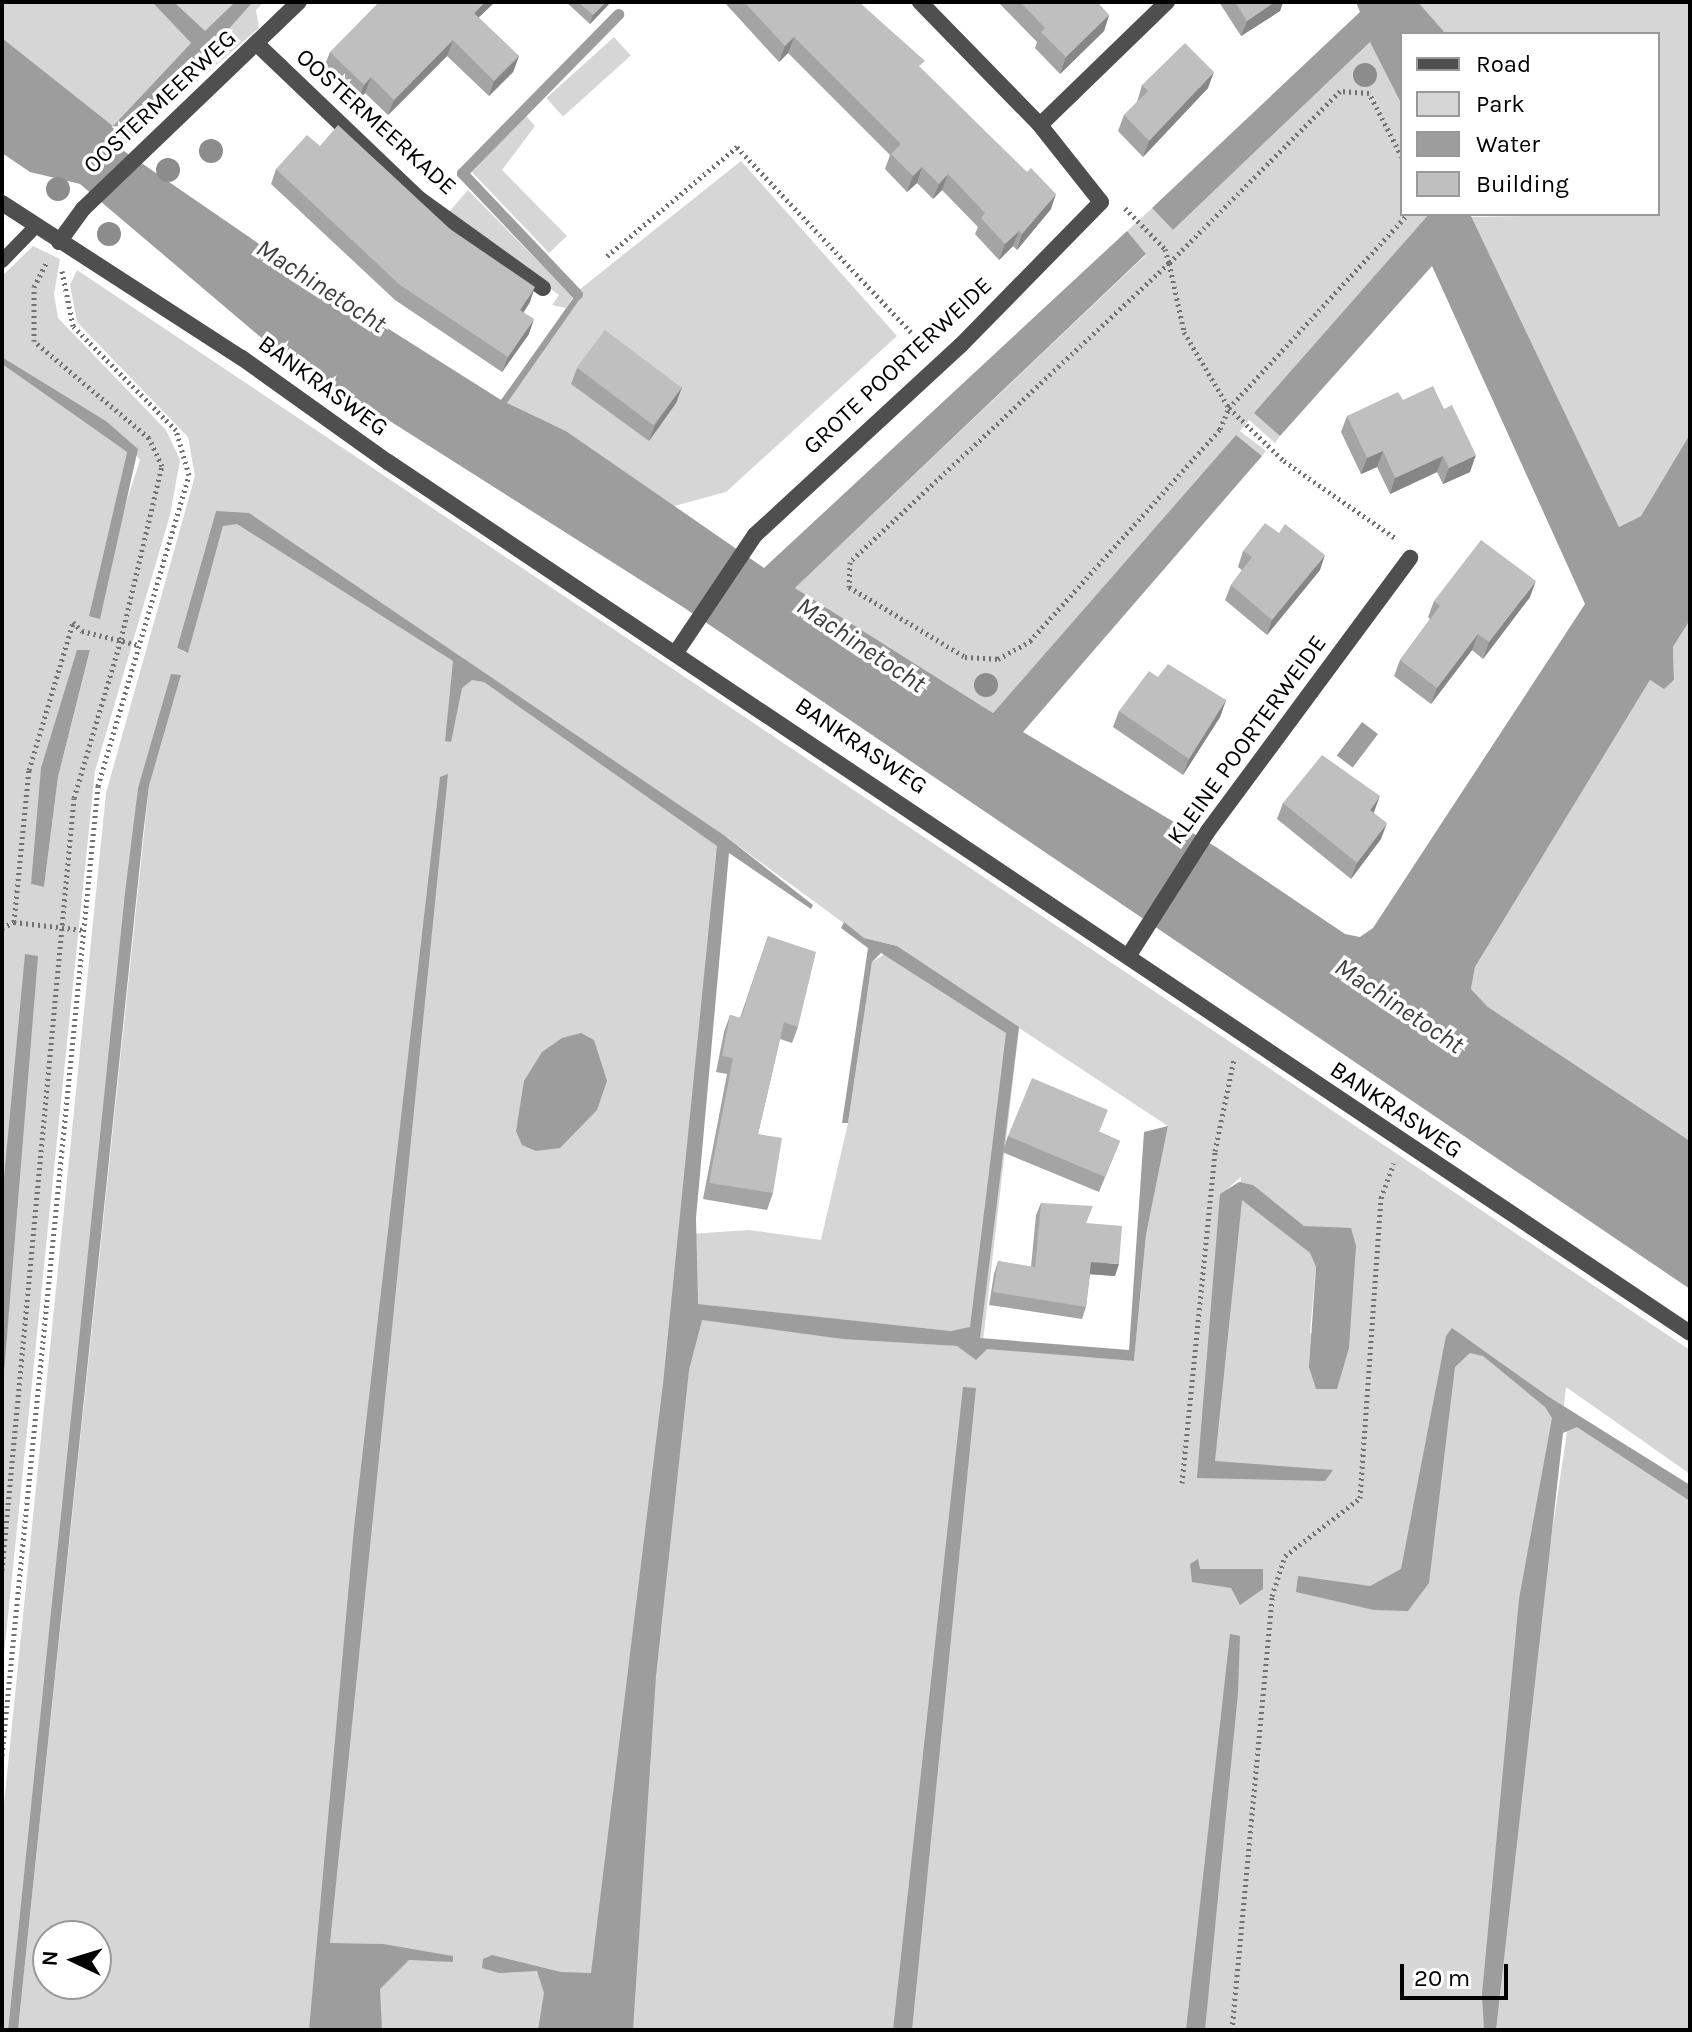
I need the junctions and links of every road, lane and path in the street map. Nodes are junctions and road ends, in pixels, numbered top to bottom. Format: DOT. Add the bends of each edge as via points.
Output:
graph roads {
  1 [pos="299,2"];
  2 [pos="920,2"];
  3 [pos="1167,2"];
  4 [pos="257,44"];
  5 [pos="1040,125"];
  6 [pos="1400,153"];
  7 [pos="1101,202"];
  8 [pos="2,203"];
  9 [pos="1406,216"];
  10 [pos="36,226"];
  11 [pos="59,242"];
  12 [pos="607,256"];
  13 [pos="2,261"];
  14 [pos="1169,263"];
  15 [pos="543,288"];
  16 [pos="940,363"];
  17 [pos="1229,408"];
  18 [pos="1410,558"];
  19 [pos="121,639"];
  20 [pos="138,645"];
  21 [pos="677,651"];
  22 [pos="14,922"];
  23 [pos="2,928"];
  24 [pos="64,928"];
  25 [pos="84,930"];
  26 [pos="1129,955"];
  27 [pos="1243,1037"];
  28 [pos="1401,1143"];
  29 [pos="1690,1333"];
  30 [pos="1182,1483"];
  31 [pos="2,1570"];
  32 [pos="2,1755"];
  33 [pos="1232,2030"];
  1 -- 4 [label="street, OOSTERMEERWEG"];
  2 -- 5 [label="street"];
  3 -- 5 [label="street"];
  4 -- 11 [label="street, OOSTERMEERWEG" via="83,209"];
  4 -- 15 [label="street, OOSTERMEERKADE" via="418,198"];
  5 -- 7 [label="street"];
  6 -- 14 [label="path" via="1369,93 1340,91"];
  7 -- 14 [label="path" via="1133,210 1165,249"];
  7 -- 16 [label="street, GROTE POORTERWEIDE"];
  8 -- 10 [label="street, BANKRASWEG"];
  9 -- 17 [label="path"];
  10 -- 11 [label="street, BANKRASWEG"];
  10 -- 13 [label="lane"];
  11 -- 19 [label="path" via="34,287 34,341 149,438 162,466"];
  11 -- 20 [label="path" via="73,326 176,430 187,456 189,475"];
  11 -- 21 [label="street, BANKRASWEG"];
  12 -- 16 [label="path" via="737,147"];
  14 -- 17 [label="path" via="1184,332"];
  14 -- 17 [label="path" via="850,562 849,587 965,657 998,659 1030,641 1220,429"];
  16 -- 21 [label="street, GROTE POORTERWEIDE" via="755,535"];
  17 -- 18 [label="path" via="1284,461 1398,540"];
  18 -- 26 [label="street, KLEINE POORTERWEIDE" via="1208,831"];
  19 -- 20 [label="path"];
  19 -- 22 [label="path" via="82,631 73,622 29,770"];
  19 -- 24 [label="path" via="74,798"];
  20 -- 25 [label="path" via="98,786"];
  21 -- 26 [label="street, BANKRASWEG"];
  22 -- 23 [label="path"];
  22 -- 24 [label="path"];
  24 -- 25 [label="path"];
  24 -- 31 [label="path"];
  25 -- 32 [label="path"];
  26 -- 27 [label="street, BANKRASWEG"];
  27 -- 28 [label="street, BANKRASWEG"];
  27 -- 30 [label="path" via="1230,1069 1215,1151"];
  28 -- 29 [label="street, BANKRASWEG"];
  28 -- 33 [label="path" via="1381,1198 1360,1498 1285,1556 1272,1596"];
}
